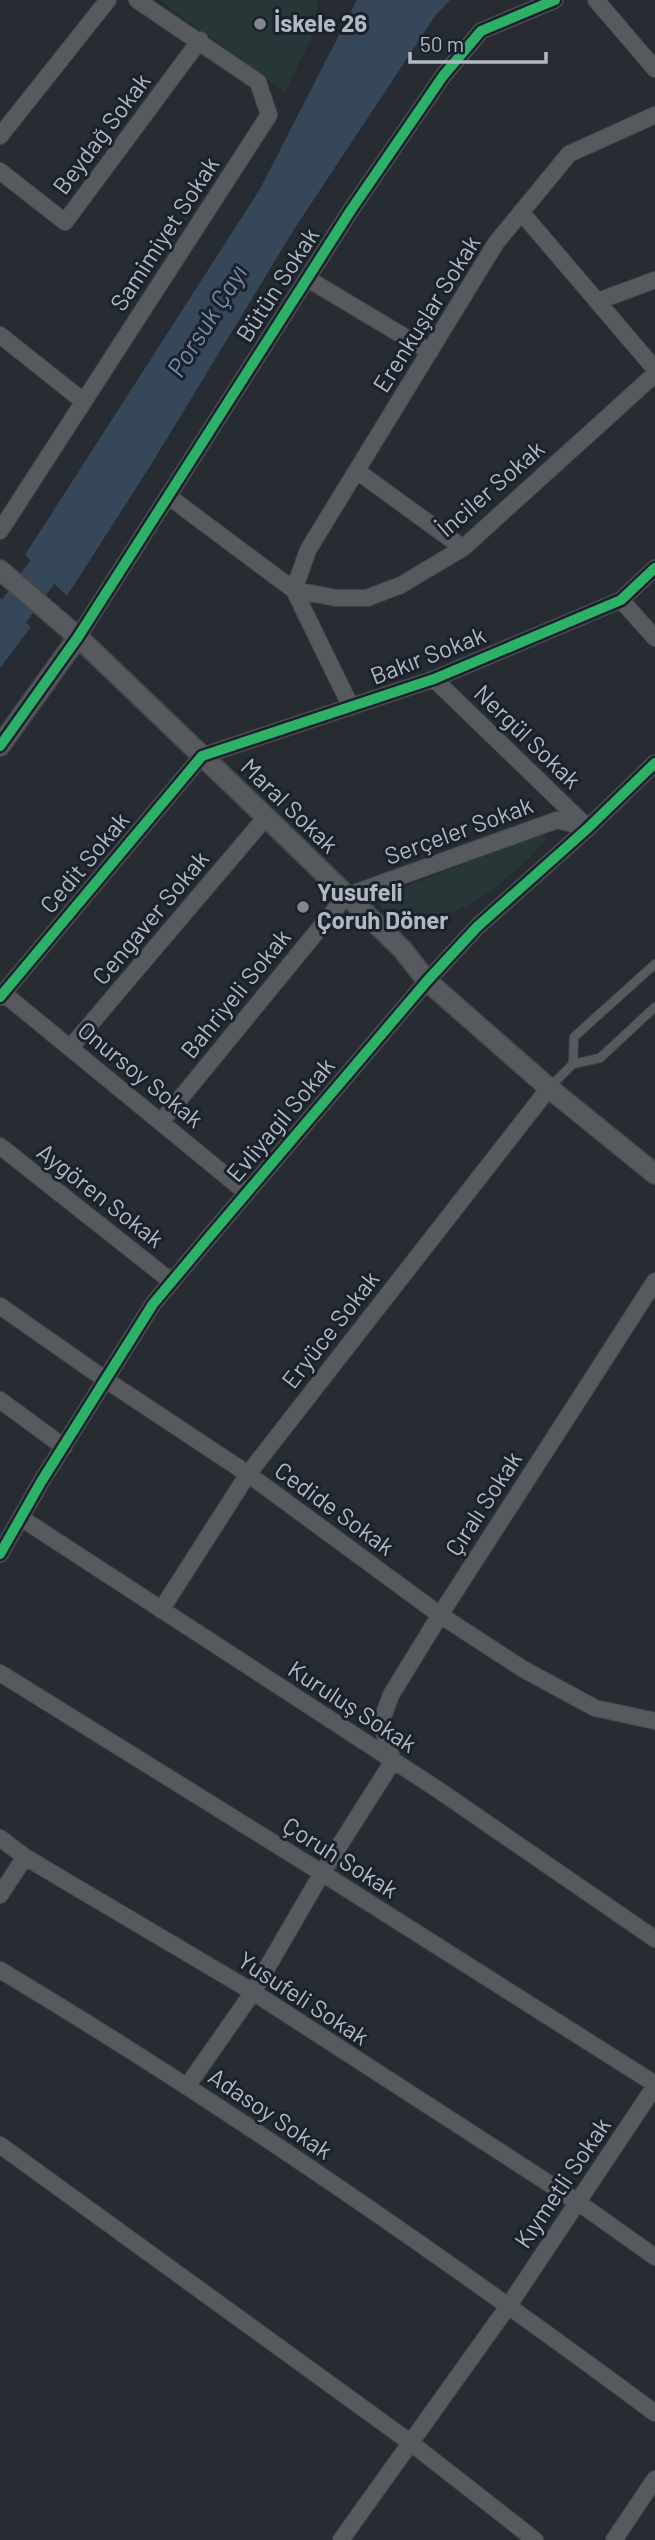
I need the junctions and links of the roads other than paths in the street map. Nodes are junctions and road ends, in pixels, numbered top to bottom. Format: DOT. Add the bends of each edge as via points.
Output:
graph roads {
  1 [pos="108,0"];
  2 [pos="137,0"];
  3 [pos="555,0"];
  4 [pos="596,0"];
  5 [pos="200,40"];
  6 [pos="655,69"];
  7 [pos="655,115"];
  8 [pos="0,136"];
  9 [pos="0,171"];
  10 [pos="521,212"];
  11 [pos="307,279"];
  12 [pos="655,280"];
  13 [pos="598,300"];
  14 [pos="0,335"];
  15 [pos="430,352"];
  16 [pos="655,372"];
  17 [pos="83,401"];
  18 [pos="357,471"];
  19 [pos="168,496"];
  20 [pos="0,531"];
  21 [pos="463,548"];
  22 [pos="655,568"];
  23 [pos="4,574"];
  24 [pos="294,590"];
  25 [pos="621,600"];
  26 [pos="78,637"];
  27 [pos="655,638"];
  28 [pos="434,679"];
  29 [pos="351,707"];
  30 [pos="0,746"];
  31 [pos="202,755"];
  32 [pos="655,763"];
  33 [pos="266,817"];
  34 [pos="588,828"];
  35 [pos="346,895"];
  36 [pos="655,964"];
  37 [pos="427,981"];
  38 [pos="2,995"];
  39 [pos="655,1007"];
  40 [pos="70,1048"];
  41 [pos="572,1064"];
  42 [pos="549,1087"];
  43 [pos="161,1122"];
  44 [pos="0,1146"];
  45 [pos="655,1174"];
  46 [pos="247,1193"];
  47 [pos="655,1281"];
  48 [pos="172,1282"];
  49 [pos="0,1306"];
  50 [pos="106,1380"];
  51 [pos="0,1400"];
  52 [pos="64,1447"];
  53 [pos="248,1474"];
  54 [pos="21,1518"];
  55 [pos="1,1551"];
  56 [pos="162,1610"];
  57 [pos="440,1615"];
  58 [pos="0,1673"];
  59 [pos="655,1721"];
  60 [pos="393,1761"];
  61 [pos="0,1838"];
  62 [pos="25,1857"];
  63 [pos="322,1873"];
  64 [pos="0,1895"];
  65 [pos="655,1938"];
  66 [pos="0,1970"];
  67 [pos="253,1992"];
  68 [pos="188,2085"];
  69 [pos="655,2085"];
  70 [pos="0,2145"];
  71 [pos="579,2203"];
  72 [pos="655,2256"];
  73 [pos="509,2305"];
  74 [pos="655,2413"];
  75 [pos="411,2443"];
  76 [pos="655,2479"];
  77 [pos="341,2540"];
  78 [pos="535,2540"];
  79 [pos="614,2540"];
  1 -- 8 [label="street"];
  2 -- 5 [label="street, Samimiyet Sokak"];
  3 -- 11 [label="street, Bütün Sokak" via="481,31 443,76"];
  4 -- 6 [label="street"];
  5 -- 9 [label="street, Beydağ Sokak" via="65,222"];
  5 -- 17 [label="street, Samimiyet Sokak" via="258,82 269,115"];
  7 -- 10 [label="street, Erenkuşlar Sokak" via="569,154"];
  10 -- 13 [label="street"];
  10 -- 15 [label="street, Erenkuşlar Sokak" via="496,243"];
  11 -- 15 [label="street"];
  11 -- 19 [label="street, Bütün Sokak"];
  12 -- 13 [label="street"];
  13 -- 16 [label="street"];
  14 -- 17 [label="street"];
  15 -- 18 [label="street, Erenkuşlar Sokak"];
  16 -- 21 [label="street, İnciler Sokak"];
  17 -- 20 [label="street, Samimiyet Sokak"];
  18 -- 21 [label="street"];
  18 -- 24 [label="street, Erenkuşlar Sokak" via="308,550"];
  19 -- 24 [label="street"];
  19 -- 26 [label="street, Bütün Sokak"];
  21 -- 24 [label="street, İnciler Sokak" via="401,585 367,598"];
  22 -- 25 [label="street, Bakır Sokak"];
  23 -- 26 [label="street, Maral Sokak"];
  24 -- 29 [label="street"];
  25 -- 27 [label="street"];
  25 -- 28 [label="street, Bakır Sokak"];
  26 -- 30 [label="street"];
  26 -- 31 [label="street, Maral Sokak"];
  28 -- 29 [label="street, Bakır Sokak"];
  28 -- 34 [label="street, Nergül Sokak"];
  29 -- 31 [label="street, Bakır Sokak"];
  31 -- 33 [label="street, Maral Sokak"];
  31 -- 38 [label="street, Cedit Sokak"];
  32 -- 34 [label="street, Evliyagil Sokak"];
  33 -- 35 [label="street, Maral Sokak"];
  33 -- 40 [label="street, Cengaver Sokak"];
  34 -- 35 [label="street, Serçeler Sokak" via="556,820"];
  34 -- 37 [label="street, Evliyagil Sokak" via="477,927"];
  35 -- 37 [label="street, Maral Sokak" via="403,950"];
  35 -- 43 [label="street, Bahriyeli Sokak"];
  36 -- 41 [label="lane" via="574,1037"];
  37 -- 42 [label="street, Maral Sokak"];
  37 -- 46 [label="street, Evliyagil Sokak"];
  38 -- 40 [label="street, Onursoy Sokak"];
  39 -- 41 [label="lane" via="600,1058"];
  40 -- 43 [label="street, Onursoy Sokak"];
  41 -- 42 [label="lane"];
  42 -- 45 [label="street, Maral Sokak"];
  42 -- 53 [label="street, Eryüce Sokak"];
  43 -- 46 [label="street, Onursoy Sokak"];
  44 -- 48 [label="street, Aygören Sokak"];
  46 -- 48 [label="street, Evliyagil Sokak"];
  47 -- 57 [label="street, Çıralı Sokak"];
  48 -- 50 [label="street, Evliyagil Sokak"];
  49 -- 50 [label="street, Cedide Sokak"];
  50 -- 52 [label="street, Evliyagil Sokak"];
  50 -- 53 [label="street, Cedide Sokak"];
  51 -- 52 [label="street"];
  52 -- 54 [label="street, Evliyagil Sokak"];
  53 -- 56 [label="street, Eryüce Sokak"];
  53 -- 57 [label="street, Cedide Sokak"];
  54 -- 55 [label="street, Evliyagil Sokak"];
  54 -- 56 [label="street, Kuruluş Sokak"];
  56 -- 60 [label="street, Kuruluş Sokak"];
  57 -- 59 [label="street, Cedide Sokak" via="523,1669 595,1708"];
  57 -- 60 [label="street, Çıralı Sokak" via="391,1695 381,1722"];
  58 -- 63 [label="street, Çoruh Sokak"];
  60 -- 63 [label="street"];
  60 -- 65 [label="street, Kuruluş Sokak"];
  61 -- 62 [label="street, Yusufeli Sokak"];
  62 -- 64 [label="street"];
  62 -- 67 [label="street, Yusufeli Sokak"];
  63 -- 67 [label="street"];
  63 -- 69 [label="street, Çoruh Sokak"];
  66 -- 68 [label="street, Adasoy Sokak"];
  67 -- 68 [label="street"];
  67 -- 71 [label="street, Yusufeli Sokak"];
  68 -- 73 [label="street, Adasoy Sokak"];
  69 -- 71 [label="street, Kıymetli Sokak"];
  70 -- 75 [label="street"];
  71 -- 72 [label="street, Yusufeli Sokak"];
  71 -- 73 [label="street, Kıymetli Sokak"];
  73 -- 74 [label="street, Adasoy Sokak"];
  73 -- 75 [label="street, Kıymetli Sokak"];
  75 -- 77 [label="street, Kıymetli Sokak"];
  75 -- 78 [label="street"];
  76 -- 79 [label="street"];
}
